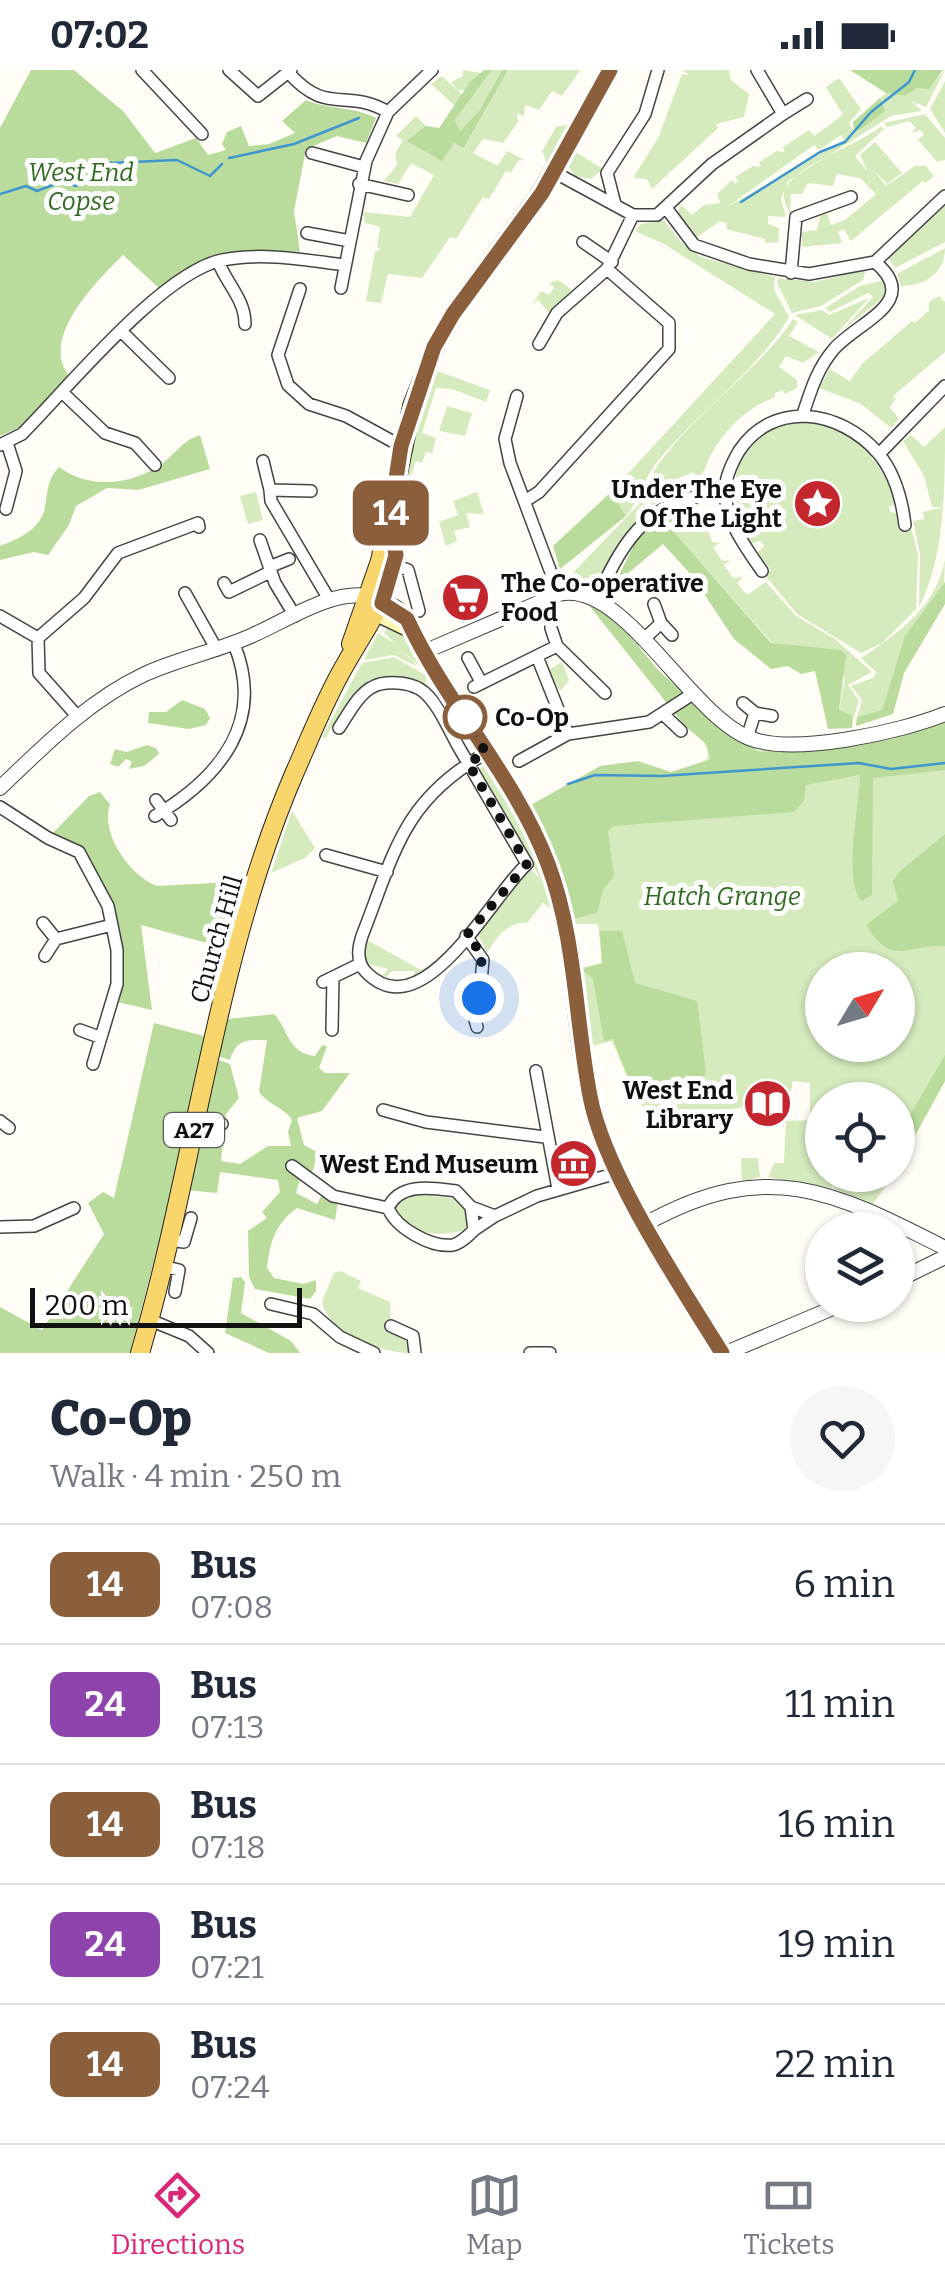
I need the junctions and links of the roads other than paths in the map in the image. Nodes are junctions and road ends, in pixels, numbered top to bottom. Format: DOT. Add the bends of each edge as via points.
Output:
graph roads {
  1 [pos="229,70"];
  2 [pos="432,70"];
  3 [pos="610,70"];
  4 [pos="658,70"];
  5 [pos="757,70"];
  6 [pos="289,71"];
  7 [pos="148,72"];
  8 [pos="258,96"];
  9 [pos="807,99"];
  10 [pos="253,109"];
  11 [pos="388,112"];
  12 [pos="783,114"];
  13 [pos="202,134"];
  14 [pos="312,154"];
  15 [pos="364,166"];
  16 [pos="554,172"];
  17 [pos="607,173"];
  18 [pos="360,184"];
  19 [pos="582,186"];
  20 [pos="408,195"];
  21 [pos="945,196"];
  22 [pos="850,197"];
  23 [pos="614,204"];
  24 [pos="667,209"];
  25 [pos="633,215"];
  26 [pos="307,234"];
  27 [pos="350,241"];
  28 [pos="583,242"];
  29 [pos="218,261"];
  30 [pos="875,262"];
  31 [pos="344,265"];
  32 [pos="610,266"];
  33 [pos="791,273"];
  34 [pos="300,288"];
  35 [pos="342,288"];
  36 [pos="245,324"];
  37 [pos="122,332"];
  38 [pos="539,344"];
  39 [pos="169,378"];
  40 [pos="945,387"];
  41 [pos="63,393"];
  42 [pos="517,396"];
  43 [pos="803,414"];
  44 [pos="3,444"];
  45 [pos="401,446"];
  46 [pos="878,454"];
  47 [pos="263,461"];
  48 [pos="155,464"];
  49 [pos="270,490"];
  50 [pos="311,491"];
  51 [pos="724,492"];
  52 [pos="6,500"];
  53 [pos="525,501"];
  54 [pos="198,523"];
  55 [pos="905,525"];
  56 [pos="260,540"];
  57 [pos="289,559"];
  58 [pos="387,562"];
  59 [pos="270,570"];
  60 [pos="762,571"];
  61 [pos="224,582"];
  62 [pos="185,593"];
  63 [pos="560,594"];
  64 [pos="597,598"];
  65 [pos="336,600"];
  66 [pos="654,604"];
  67 [pos="373,605"];
  68 [pos="418,611"];
  69 [pos="0,616"];
  70 [pos="295,616"];
  71 [pos="662,622"];
  72 [pos="551,628"];
  73 [pos="672,636"];
  74 [pos="38,638"];
  75 [pos="643,640"];
  76 [pos="234,644"];
  77 [pos="557,646"];
  78 [pos="216,650"];
  79 [pos="426,651"];
  80 [pos="468,658"];
  81 [pos="538,659"];
  82 [pos="604,693"];
  83 [pos="691,695"];
  84 [pos="743,704"];
  85 [pos="756,713"];
  86 [pos="662,714"];
  87 [pos="945,714"];
  88 [pos="772,716"];
  89 [pos="78,717"];
  90 [pos="338,728"];
  91 [pos="681,731"];
  92 [pos="568,734"];
  93 [pos="748,738"];
  94 [pos="486,753"];
  95 [pos="518,762"];
  96 [pos="468,763"];
  97 [pos="0,788"];
  98 [pos="156,800"];
  99 [pos="0,807"];
  100 [pos="326,855"];
  101 [pos="387,872"];
  102 [pos="43,923"];
  103 [pos="112,925"];
  104 [pos="466,936"];
  105 [pos="56,939"];
  106 [pos="45,956"];
  107 [pos="360,964"];
  108 [pos="477,1027"];
  109 [pos="80,1030"];
  110 [pos="332,1030"];
  111 [pos="99,1037"];
  112 [pos="93,1064"];
  113 [pos="536,1072"];
  114 [pos="540,1097"];
  115 [pos="523,1099"];
  116 [pos="383,1110"];
  117 [pos="197,1115"];
  118 [pos="222,1124"];
  119 [pos="546,1137"];
  120 [pos="292,1166"];
  121 [pos="617,1173"];
  122 [pos="558,1189"];
  123 [pos="471,1207"];
  124 [pos="74,1208"];
  125 [pos="388,1208"];
  126 [pos="495,1216"];
  127 [pos="191,1218"];
  128 [pos="647,1223"];
  129 [pos="0,1227"];
  130 [pos="474,1230"];
  131 [pos="168,1240"];
  132 [pos="945,1249"];
  133 [pos="162,1266"];
  134 [pos="915,1269"];
  135 [pos="176,1292"];
  136 [pos="271,1304"];
  137 [pos="805,1319"];
  138 [pos="150,1320"];
  139 [pos="391,1326"];
  140 [pos="140,1353"];
  141 [pos="208,1353"];
  142 [pos="374,1353"];
  143 [pos="415,1353"];
  144 [pos="530,1353"];
  145 [pos="550,1353"];
  146 [pos="724,1353"];
  1 -- 8 [label="street"];
  2 -- 11 [label="street"];
  3 -- 16 [label="main road, A27"];
  4 -- 17 [label="street" via="644,114"];
  5 -- 12 [label="street"];
  6 -- 8 [label="street"];
  6 -- 11 [label="street" via="320,100 372,103"];
  7 -- 13 [label="street" via="180,119"];
  8 -- 10 [label="street"];
  9 -- 12 [label="street"];
  11 -- 15 [label="street"];
  12 -- 24 [label="street" via="712,164"];
  14 -- 15 [label="street"];
  15 -- 18 [label="street"];
  16 -- 19 [label="street"];
  16 -- 45 [label="main road, A27" via="443,330"];
  17 -- 19 [label="street"];
  17 -- 23 [label="street"];
  18 -- 20 [label="street"];
  18 -- 27 [label="street"];
  19 -- 23 [label="street"];
  21 -- 30 [label="street"];
  22 -- 33 [label="street" via="796,217"];
  23 -- 25 [label="street"];
  24 -- 25 [label="street" via="652,217"];
  24 -- 33 [label="street" via="702,250"];
  25 -- 32 [label="street"];
  26 -- 27 [label="street"];
  27 -- 31 [label="street"];
  28 -- 32 [label="street"];
  29 -- 31 [label="street"];
  29 -- 36 [label="street" via="242,301"];
  29 -- 37 [label="street" via="176,285"];
  30 -- 33 [label="street"];
  30 -- 43 [label="street" via="892,284 889,304 824,361"];
  31 -- 35 [label="street"];
  32 -- 38 [label="street" via="556,313"];
  32 -- 53 [label="street" via="669,322 669,349"];
  34 -- 45 [label="street" via="278,355 282,375 308,404"];
  37 -- 39 [label="street"];
  37 -- 41 [label="street"];
  40 -- 46 [label="street"];
  41 -- 44 [label="street"];
  41 -- 48 [label="street" via="109,441 135,443"];
  42 -- 53 [label="street" via="498,439"];
  43 -- 46 [label="street" via="844,427"];
  43 -- 51 [label="street" via="757,431 735,458"];
  44 -- 52 [label="street" via="16,471"];
  45 -- 58 [label="main road, A27"];
  46 -- 55 [label="street"];
  47 -- 49 [label="street"];
  49 -- 50 [label="street"];
  49 -- 65 [label="street" via="296,551"];
  51 -- 60 [label="street" via="739,536"];
  51 -- 64 [label="street" via="683,498 643,522"];
  53 -- 63 [label="street"];
  54 -- 74 [label="street" via="118,552 84,598"];
  56 -- 59 [label="street"];
  57 -- 59 [label="street"];
  58 -- 67 [label="main road, A27"];
  58 -- 68 [label="street" via="408,570"];
  59 -- 61 [label="street" via="230,592"];
  59 -- 70 [label="street"];
  62 -- 78 [label="street"];
  63 -- 64 [label="street"];
  63 -- 79 [label="street"];
  64 -- 75 [label="street"];
  65 -- 67 [label="street"];
  65 -- 70 [label="street"];
  66 -- 71 [label="street"];
  67 -- 79 [label="main road" via="403,614"];
  67 -- 117 [label="main road, Church Hill / A27" via="292,780 235,956"];
  69 -- 74 [label="street"];
  70 -- 76 [label="street"];
  71 -- 73 [label="street"];
  71 -- 75 [label="street"];
  72 -- 77 [label="street"];
  74 -- 89 [label="street" via="39,672"];
  75 -- 83 [label="street"];
  76 -- 78 [label="street"];
  76 -- 98 [label="street" via="240,703 230,753 164,815"];
  77 -- 81 [label="street"];
  77 -- 82 [label="street"];
  78 -- 89 [label="street" via="141,676"];
  79 -- 94 [label="main road"];
  80 -- 81 [label="street" via="477,684"];
  81 -- 92 [label="street"];
  83 -- 86 [label="street"];
  83 -- 93 [label="street"];
  84 -- 85 [label="street"];
  85 -- 88 [label="street"];
  85 -- 93 [label="street"];
  86 -- 91 [label="street"];
  86 -- 92 [label="street" via="649,722"];
  87 -- 93 [label="street" via="851,738"];
  89 -- 97 [label="street"];
  90 -- 96 [label="street" via="369,690 411,685 435,706"];
  92 -- 95 [label="street"];
  94 -- 96 [label="street"];
  94 -- 121 [label="main road" via="538,841 558,892 590,1098"];
  96 -- 101 [label="street" via="414,811"];
  96 -- 104 [label="street" via="527,864"];
  99 -- 103 [label="street" via="79,852"];
  100 -- 101 [label="street"];
  101 -- 107 [label="street" via="358,948"];
  102 -- 105 [label="street"];
  103 -- 105 [label="street"];
  103 -- 111 [label="street" via="117,984"];
  104 -- 107 [label="street" via="434,976 414,984 382,982"];
  104 -- 108 [label="street" via="483,960 473,1012"];
  105 -- 106 [label="street"];
  107 -- 110 [label="street" via="328,979"];
  109 -- 111 [label="street"];
  111 -- 112 [label="street"];
  113 -- 114 [label="street"];
  114 -- 115 [label="street"];
  114 -- 119 [label="street"];
  116 -- 119 [label="street"];
  117 -- 118 [label="street"];
  117 -- 131 [label="main road, Church Hill / A27"];
  119 -- 122 [label="street"];
  120 -- 125 [label="street" via="307,1186"];
  121 -- 122 [label="street"];
  121 -- 128 [label="main road"];
  122 -- 126 [label="street"];
  123 -- 125 [label="street" via="456,1191 430,1188 401,1193"];
  123 -- 126 [label="street"];
  123 -- 130 [label="street"];
  124 -- 129 [label="street"];
  125 -- 130 [label="street" via="398,1223 434,1242 456,1244"];
  126 -- 130 [label="street"];
  127 -- 131 [label="street" via="184,1242"];
  128 -- 132 [label="street" via="759,1184 792,1185"];
  128 -- 146 [label="main road"];
  131 -- 133 [label="main road, Church Hill / A27"];
  132 -- 134 [label="street"];
  133 -- 135 [label="street" via="179,1270"];
  133 -- 138 [label="main road, Church Hill / A27"];
  136 -- 142 [label="street" via="311,1313"];
  137 -- 146 [label="street"];
  138 -- 140 [label="main road, Church Hill / A27"];
  138 -- 141 [label="street" via="189,1336"];
  139 -- 143 [label="street" via="414,1336"];
  144 -- 145 [label="street"];
}
